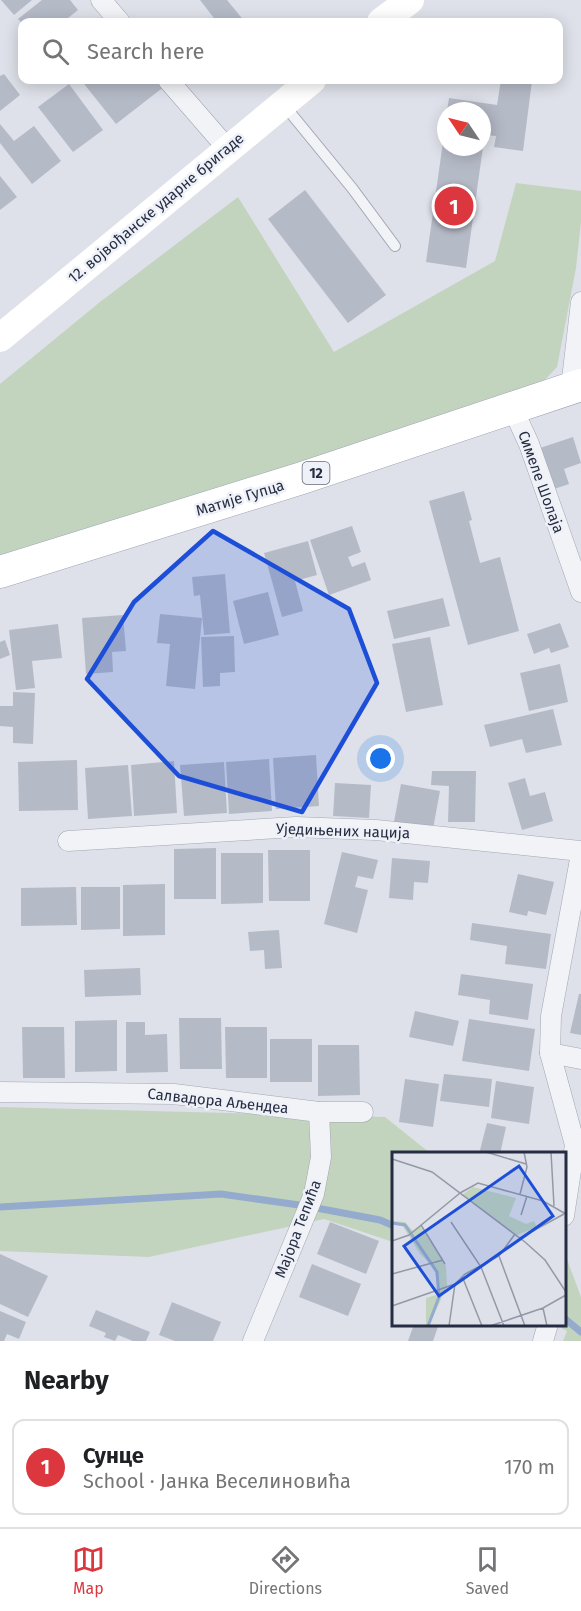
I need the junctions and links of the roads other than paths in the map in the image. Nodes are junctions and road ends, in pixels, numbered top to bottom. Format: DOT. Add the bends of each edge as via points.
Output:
graph roads {
  1 [pos="101,0"];
  2 [pos="410,0"];
  3 [pos="117,18"];
  4 [pos="386,18"];
  5 [pos="171,84"];
  6 [pos="307,84"];
  7 [pos="283,104"];
  8 [pos="227,148"];
  9 [pos="395,246"];
  10 [pos="581,302"];
  11 [pos="0,338"];
  12 [pos="576,386"];
  13 [pos="512,407"];
  14 [pos="0,572"];
  15 [pos="581,592"];
  16 [pos="68,841"];
  17 [pos="581,852"];
  18 [pos="550,1053"];
  19 [pos="581,1059"];
  20 [pos="0,1092"];
  21 [pos="319,1112"];
  22 [pos="363,1112"];
  23 [pos="578,1148"];
  24 [pos="566,1206"];
  25 [pos="253,1341"];
  1 -- 3 [label="street"];
  2 -- 4 [label="main road"];
  5 -- 8 [label="street"];
  6 -- 7 [label="main road, 12. војвођанске ударне бригаде"];
  7 -- 8 [label="main road, 12. војвођанске ударне бригаде"];
  7 -- 9 [label="lane"];
  8 -- 11 [label="main road, 12. војвођанске ударне бригаде"];
  10 -- 12 [label="street"];
  12 -- 13 [label="main road, Матије Гупца / 12"];
  13 -- 14 [label="main road, Матије Гупца / 12" via="302,478"];
  13 -- 15 [label="street, Симеле Шолаја"];
  16 -- 17 [label="street, Уједињених нација" via="296,827 376,830"];
  17 -- 18 [label="street" via="551,1016"];
  18 -- 19 [label="street"];
  18 -- 23 [label="street"];
  20 -- 21 [label="street, Салвадора Аљендеа" via="174,1094"];
  21 -- 22 [label="street, Салвадора Аљендеа"];
  21 -- 25 [label="street, Мајора Тепића" via="321,1157 314,1194"];
  23 -- 24 [label="street"];
}
